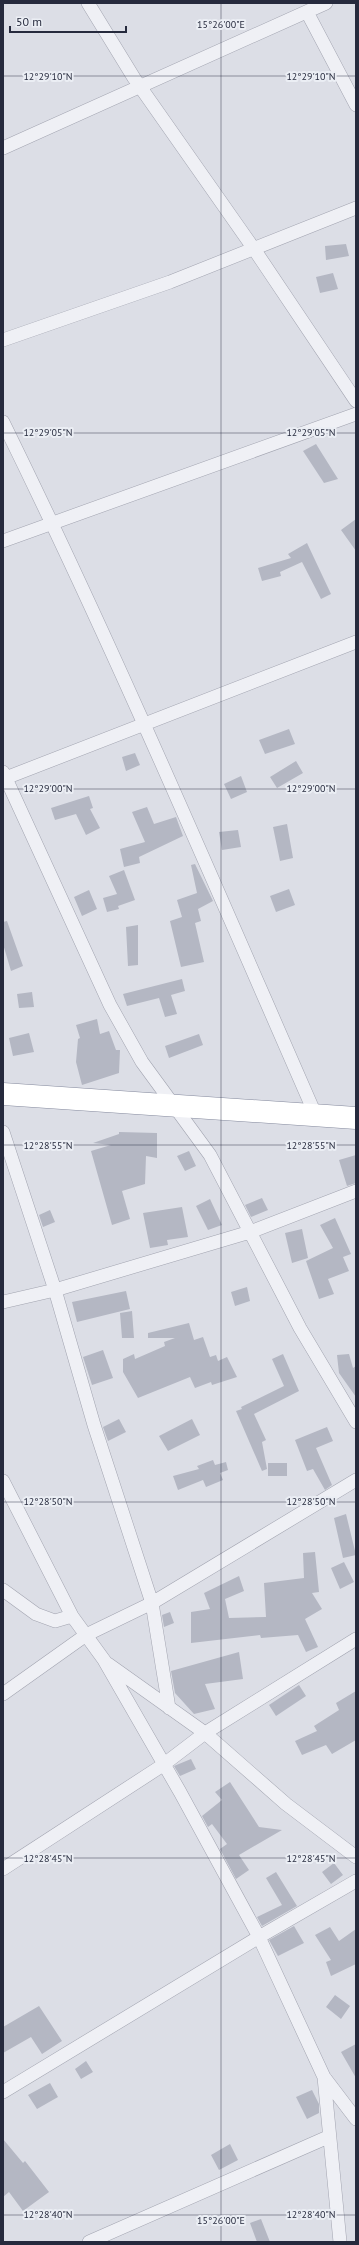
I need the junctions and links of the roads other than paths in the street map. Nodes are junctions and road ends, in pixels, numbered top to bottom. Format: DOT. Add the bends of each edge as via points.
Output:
graph roads {
  1 [pos="88,3"];
  2 [pos="326,3"];
  3 [pos="307,12"];
  4 [pos="139,86"];
  5 [pos="356,105"];
  6 [pos="3,148"];
  7 [pos="356,208"];
  8 [pos="254,249"];
  9 [pos="3,340"];
  10 [pos="356,401"];
  11 [pos="356,414"];
  12 [pos="3,422"];
  13 [pos="53,524"];
  14 [pos="3,541"];
  15 [pos="356,642"];
  16 [pos="145,724"];
  17 [pos="4,776"];
  18 [pos="3,1094"];
  19 [pos="173,1107"];
  20 [pos="316,1116"];
  21 [pos="356,1118"];
  22 [pos="3,1132"];
  23 [pos="356,1192"];
  24 [pos="250,1232"];
  25 [pos="55,1290"];
  26 [pos="3,1302"];
  27 [pos="356,1422"];
  28 [pos="356,1480"];
  29 [pos="3,1481"];
  30 [pos="3,1590"];
  31 [pos="152,1603"];
  32 [pos="72,1616"];
  33 [pos="86,1636"];
  34 [pos="356,1639"];
  35 [pos="104,1660"];
  36 [pos="3,1694"];
  37 [pos="169,1708"];
  38 [pos="205,1733"];
  39 [pos="163,1765"];
  40 [pos="356,1857"];
  41 [pos="3,1870"];
  42 [pos="356,1881"];
  43 [pos="259,1937"];
  44 [pos="324,2077"];
  45 [pos="3,2092"];
  46 [pos="356,2119"];
  47 [pos="328,2137"];
  48 [pos="89,2242"];
  49 [pos="340,2242"];
  1 -- 4 [label="street"];
  2 -- 3 [label="street"];
  3 -- 4 [label="street"];
  3 -- 5 [label="street"];
  4 -- 6 [label="street"];
  4 -- 8 [label="street"];
  7 -- 8 [label="street"];
  8 -- 9 [label="street" via="170,282"];
  8 -- 10 [label="street"];
  11 -- 13 [label="street"];
  12 -- 13 [label="street"];
  13 -- 14 [label="street"];
  13 -- 16 [label="street"];
  15 -- 16 [label="street"];
  16 -- 17 [label="street"];
  16 -- 20 [label="street"];
  17 -- 19 [label="street" via="110,1005 142,1062"];
  18 -- 19 [label="highway"];
  19 -- 20 [label="highway"];
  19 -- 24 [label="street" via="210,1155"];
  20 -- 21 [label="highway"];
  22 -- 25 [label="street"];
  23 -- 24 [label="street"];
  24 -- 25 [label="street"];
  24 -- 27 [label="street" via="300,1328"];
  25 -- 26 [label="street"];
  25 -- 31 [label="street" via="94,1425"];
  28 -- 31 [label="street"];
  29 -- 32 [label="street"];
  30 -- 32 [label="street" via="36,1614 55,1621"];
  31 -- 33 [label="street"];
  31 -- 37 [label="street"];
  32 -- 33 [label="street"];
  33 -- 35 [label="street"];
  33 -- 36 [label="street"];
  34 -- 38 [label="street"];
  35 -- 37 [label="street"];
  35 -- 39 [label="street"];
  37 -- 38 [label="street"];
  38 -- 39 [label="street"];
  38 -- 40 [label="street" via="286,1804"];
  39 -- 41 [label="street"];
  39 -- 43 [label="street"];
  42 -- 43 [label="street"];
  43 -- 44 [label="street"];
  43 -- 45 [label="street"];
  44 -- 46 [label="street"];
  44 -- 47 [label="street"];
  47 -- 48 [label="street"];
  47 -- 49 [label="street"];
}
